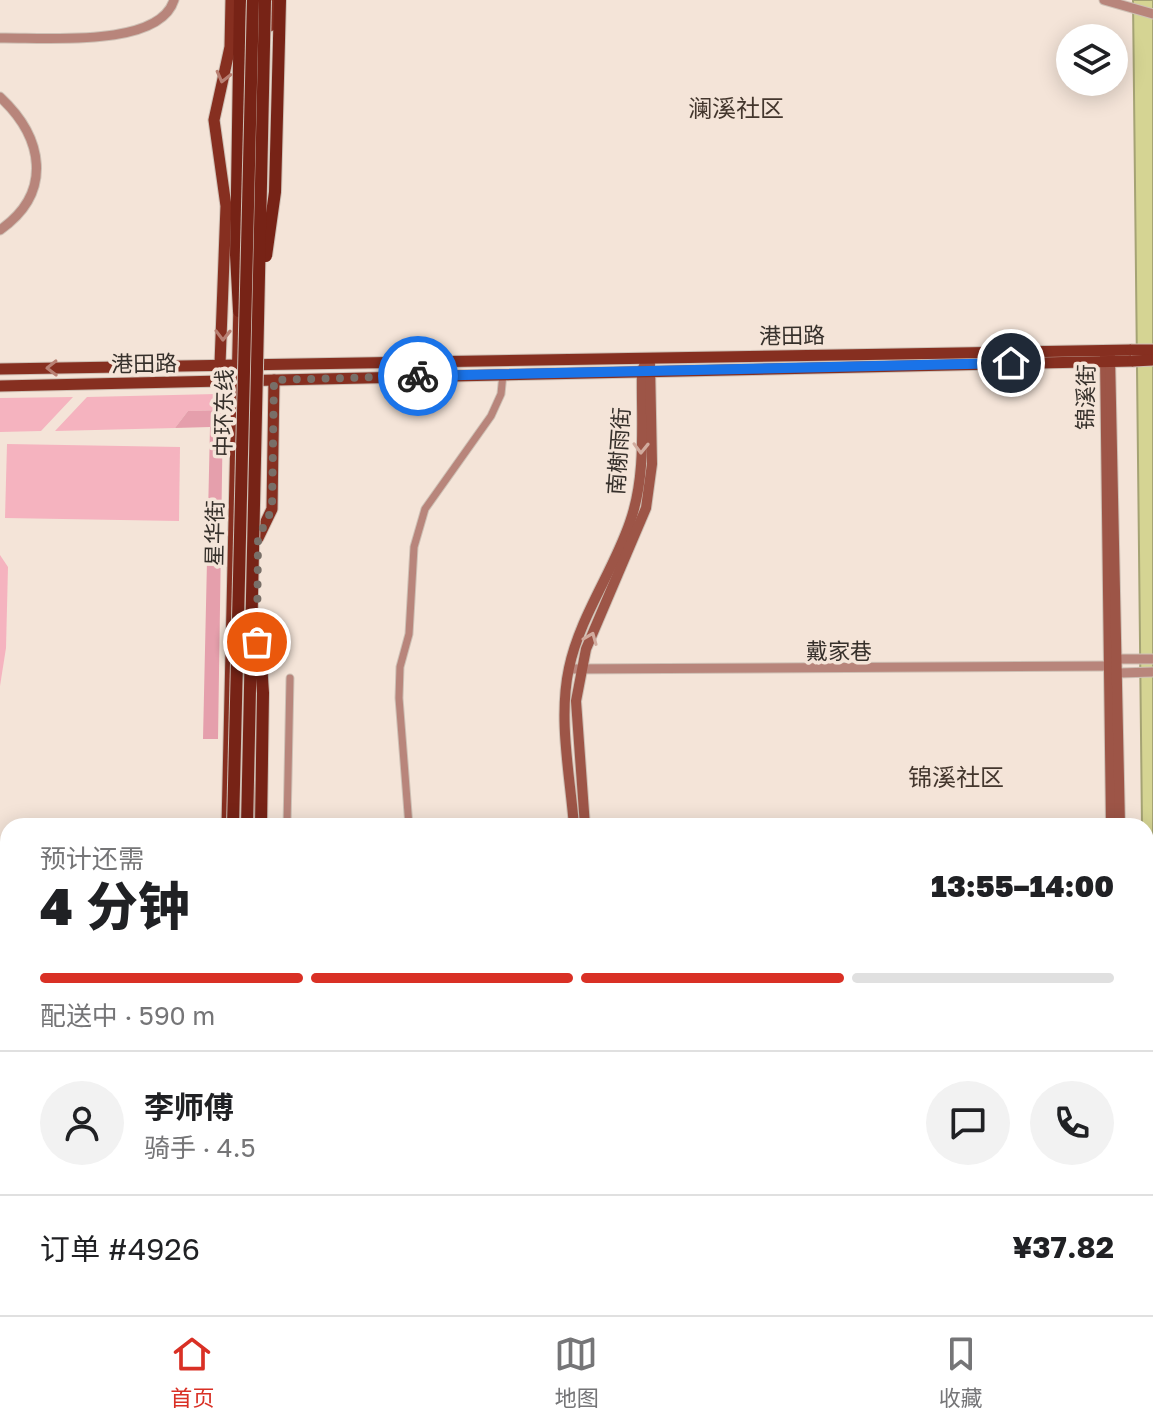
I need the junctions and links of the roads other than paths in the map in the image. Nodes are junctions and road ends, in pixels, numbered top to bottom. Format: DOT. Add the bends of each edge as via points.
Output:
graph roads {
  1 [pos="174,0"];
  2 [pos="231,0"];
  3 [pos="243,0"];
  4 [pos="253,0"];
  5 [pos="265,0"];
  6 [pos="271,0"];
  7 [pos="280,0"];
  8 [pos="1104,0"];
  9 [pos="1153,14"];
  10 [pos="0,38"];
  11 [pos="0,97"];
  12 [pos="0,230"];
  13 [pos="258,310"];
  14 [pos="239,311"];
  15 [pos="1153,350"];
  16 [pos="1132,355"];
  17 [pos="648,358"];
  18 [pos="1107,358"];
  19 [pos="1153,360"];
  20 [pos="220,364"];
  21 [pos="237,365"];
  22 [pos="262,366"];
  23 [pos="0,369"];
  24 [pos="648,370"];
  25 [pos="503,374"];
  26 [pos="268,380"];
  27 [pos="237,381"];
  28 [pos="0,386"];
  29 [pos="253,566"];
  30 [pos="1153,659"];
  31 [pos="1114,662"];
  32 [pos="574,669"];
  33 [pos="1153,672"];
  34 [pos="1119,673"];
  35 [pos="290,678"];
  36 [pos="227,818"];
  37 [pos="233,818"];
  38 [pos="247,818"];
  39 [pos="253,818"];
  40 [pos="261,818"];
  41 [pos="287,818"];
  42 [pos="408,818"];
  43 [pos="573,818"];
  44 [pos="584,818"];
  45 [pos="1111,818"];
  46 [pos="1120,818"];
  1 -- 10 [label="street" via="158,22 125,34"];
  2 -- 20 [label="main road, one-way" via="230,47 213,131 226,206"];
  3 -- 14 [label="main road, 星华街"];
  3 -- 14 [label="highway" via="237,126"];
  4 -- 37 [label="highway, 中环东线, bridge"];
  5 -- 13 [label="highway, 中环东线, bridge"];
  6 -- 22 [label="main road"];
  7 -- 13 [label="highway, bridge" via="275,192"];
  8 -- 9 [label="street"];
  11 -- 12 [label="street" via="28,129 36,169 21,212"];
  13 -- 29 [label="highway, 中环东线, bridge"];
  14 -- 21 [label="main road, 星华街"];
  15 -- 16 [label="main road, 港田路, bridge"];
  16 -- 18 [label="main road, 港田路"];
  16 -- 19 [label="main road, 港田路, bridge"];
  17 -- 18 [label="main road, 港田路"];
  17 -- 22 [label="main road, 港田路"];
  17 -- 24 [label="main road, 南榭雨街"];
  18 -- 24 [label="main road, 港田路"];
  18 -- 31 [label="main road, 锦溪街"];
  20 -- 21 [label="main road, 港田路"];
  20 -- 23 [label="main road, 港田路, one-way"];
  21 -- 22 [label="main road, 港田路"];
  21 -- 27 [label="main road, 星华街"];
  22 -- 26 [label="main road"];
  24 -- 25 [label="main road, 港田路"];
  24 -- 32 [label="main road, 南榭雨街" via="638,494 576,644"];
  25 -- 26 [label="main road, 港田路"];
  25 -- 42 [label="street" via="491,416 425,509 414,547 399,698"];
  26 -- 27 [label="main road, 港田路"];
  26 -- 39 [label="main road, 星华街" via="272,509 258,538"];
  27 -- 28 [label="main road, 港田路"];
  27 -- 36 [label="main road, 星华街"];
  29 -- 38 [label="highway, 中环东线, bridge"];
  29 -- 40 [label="highway, bridge" via="263,693"];
  30 -- 31 [label="street, 戴家巷"];
  31 -- 32 [label="street, 戴家巷"];
  31 -- 34 [label="main road, 锦溪街"];
  31 -- 45 [label="main road, 锦溪街"];
  32 -- 43 [label="main road, 南榭雨街" via="565,715"];
  32 -- 44 [label="main road, 南榭雨街"];
  33 -- 34 [label="street"];
  34 -- 46 [label="main road, 锦溪街"];
  35 -- 41 [label="street"];
}
